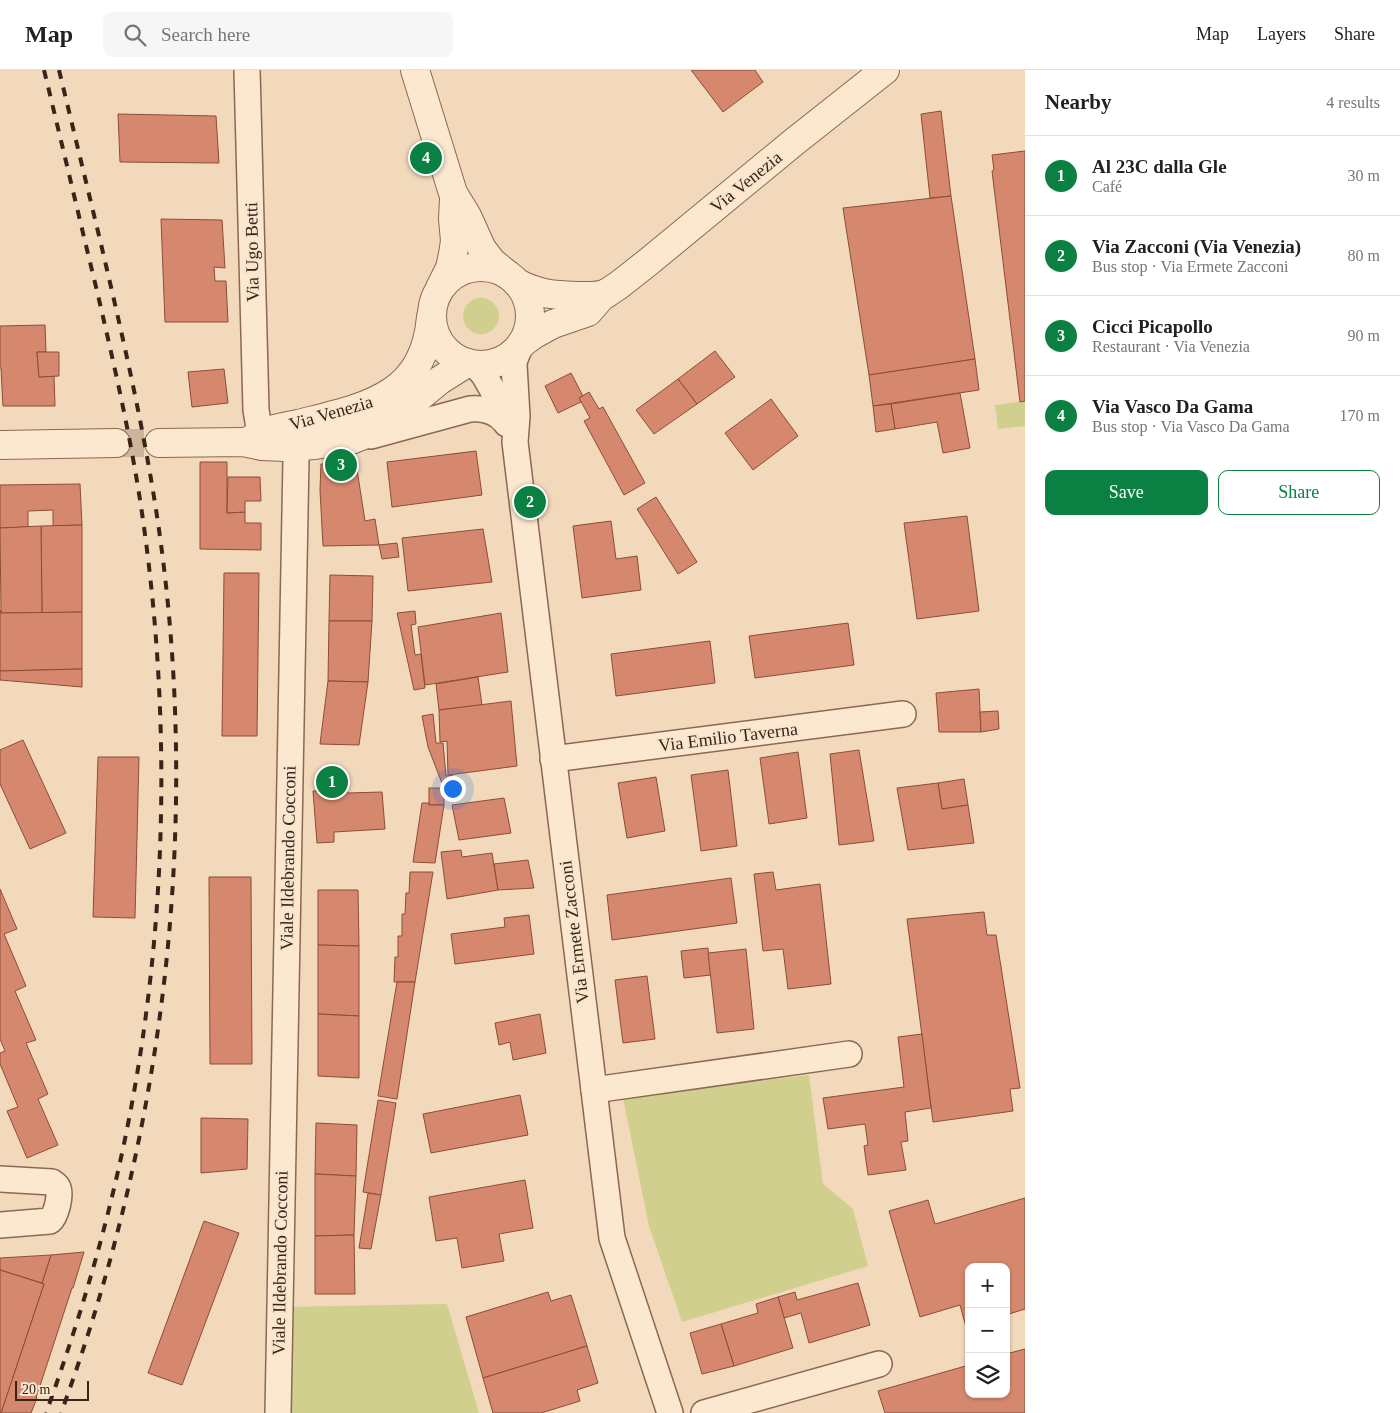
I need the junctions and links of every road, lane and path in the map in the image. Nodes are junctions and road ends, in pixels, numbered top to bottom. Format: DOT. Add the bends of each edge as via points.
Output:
graph roads {
  1 [pos="247,70"];
  2 [pos="415,70"];
  3 [pos="885,70"];
  4 [pos="453,192"];
  5 [pos="513,279"];
  6 [pos="607,293"];
  7 [pos="434,305"];
  8 [pos="522,344"];
  9 [pos="471,364"];
  10 [pos="411,373"];
  11 [pos="510,432"];
  12 [pos="251,438"];
  13 [pos="344,441"];
  14 [pos="116,443"];
  15 [pos="159,443"];
  16 [pos="0,446"];
  17 [pos="299,446"];
  18 [pos="903,714"];
  19 [pos="553,759"];
  20 [pos="849,1054"];
  21 [pos="594,1090"];
  22 [pos="0,1179"];
  23 [pos="0,1225"];
  24 [pos="879,1364"];
  25 [pos="278,1413"];
  26 [pos="670,1413"];
  27 [pos="704,1413"];
  1 -- 12 [label="street, Via Ugo Betti" via="256,410"];
  2 -- 4 [label="street"];
  3 -- 6 [label="street, Via Venezia"];
  4 -- 5 [label="street" via="482,249"];
  4 -- 7 [label="street" via="454,254"];
  5 -- 6 [label="street, Via Venezia" via="538,292 555,295 592,297"];
  5 -- 7 [label="street, Via Venezia" via="486,267 469,269 452,276 444,284"];
  5 -- 8 [label="street" via="529,304 530,316"];
  6 -- 8 [label="street, Via Venezia" via="588,312 552,324"];
  7 -- 9 [label="street" via="433,328 442,347 453,357"];
  7 -- 10 [label="street, Via Venezia" via="426,346"];
  8 -- 9 [label="street, Via Venezia" via="507,358 497,362"];
  8 -- 11 [label="street, Via Ermete Zacconi" via="514,365 517,411"];
  9 -- 11 [label="street, Via Ermete Zacconi" via="484,375"];
  9 -- 13 [label="street, Via Venezia" via="440,380 384,425"];
  10 -- 12 [label="street, Via Venezia" via="397,388 374,402"];
  10 -- 17 [label="street" via="401,398 390,407 353,424 315,434"];
  11 -- 13 [label="street" via="499,415 470,409"];
  11 -- 19 [label="street, Via Ermete Zacconi"];
  12 -- 15 [label="street, Via Venezia"];
  12 -- 17 [label="street, Via Venezia" via="262,446"];
  13 -- 17 [label="street, Via Venezia"];
  14 -- 16 [label="street"];
  17 -- 25 [label="street, Viale Ildebrando Cocconi" via="295,463"];
  18 -- 19 [label="street, Via Emilio Taverna"];
  19 -- 21 [label="street, Via Ermete Zacconi"];
  20 -- 21 [label="street"];
  21 -- 26 [label="street, Via Ermete Zacconi" via="612,1238"];
  22 -- 23 [label="street" via="52,1182 58,1187 59,1194 56,1213 50,1221"];
  24 -- 27 [label="street"];
}
